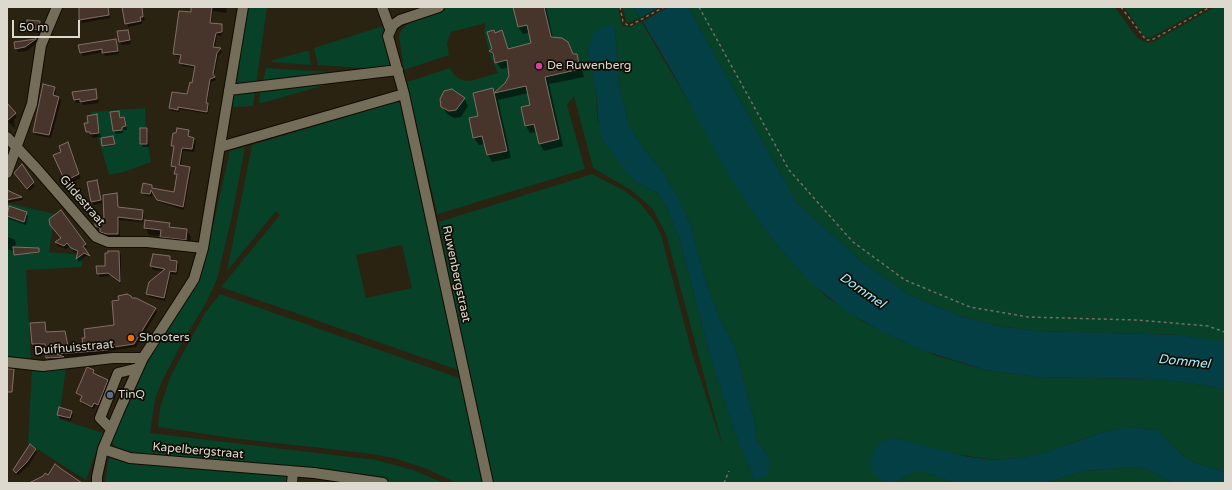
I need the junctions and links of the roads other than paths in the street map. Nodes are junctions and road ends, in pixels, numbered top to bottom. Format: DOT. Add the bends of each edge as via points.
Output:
graph roads {
  1 [pos="57,7"];
  2 [pos="243,7"];
  3 [pos="382,7"];
  4 [pos="439,7"];
  5 [pos="389,33"];
  6 [pos="398,70"];
  7 [pos="229,90"];
  8 [pos="404,94"];
  9 [pos="7,137"];
  10 [pos="17,147"];
  11 [pos="220,147"];
  12 [pos="7,173"];
  13 [pos="203,248"];
  14 [pos="143,358"];
  15 [pos="7,362"];
  16 [pos="138,368"];
  17 [pos="111,429"];
  18 [pos="103,449"];
  19 [pos="293,472"];
  20 [pos="94,481"];
  21 [pos="292,483"];
  22 [pos="383,483"];
  23 [pos="488,483"];
  1 -- 10 [label="street" via="41,45 32,104"];
  2 -- 7 [label="street"];
  3 -- 5 [label="street, Ruwenbergstraat"];
  4 -- 5 [label="street" via="400,20"];
  5 -- 6 [label="street, Ruwenbergstraat"];
  6 -- 7 [label="street"];
  6 -- 8 [label="street, Ruwenbergstraat"];
  7 -- 11 [label="street"];
  8 -- 11 [label="street"];
  8 -- 23 [label="street, Ruwenbergstraat"];
  9 -- 10 [label="street, Gildestraat"];
  10 -- 12 [label="street"];
  10 -- 13 [label="street, Gildestraat" via="96,237 108,242 147,242"];
  11 -- 13 [label="street"];
  13 -- 14 [label="street" via="194,279"];
  14 -- 15 [label="street, Duifhuisstraat" via="113,358 43,366"];
  14 -- 16 [label="street"];
  16 -- 17 [label="street"];
  16 -- 17 [label="street" via="118,373 100,418"];
  17 -- 18 [label="street"];
  18 -- 19 [label="street, Kapelbergstraat" via="130,458"];
  18 -- 20 [label="street"];
  19 -- 21 [label="street"];
  19 -- 22 [label="street, Kapelbergstraat"];
}
